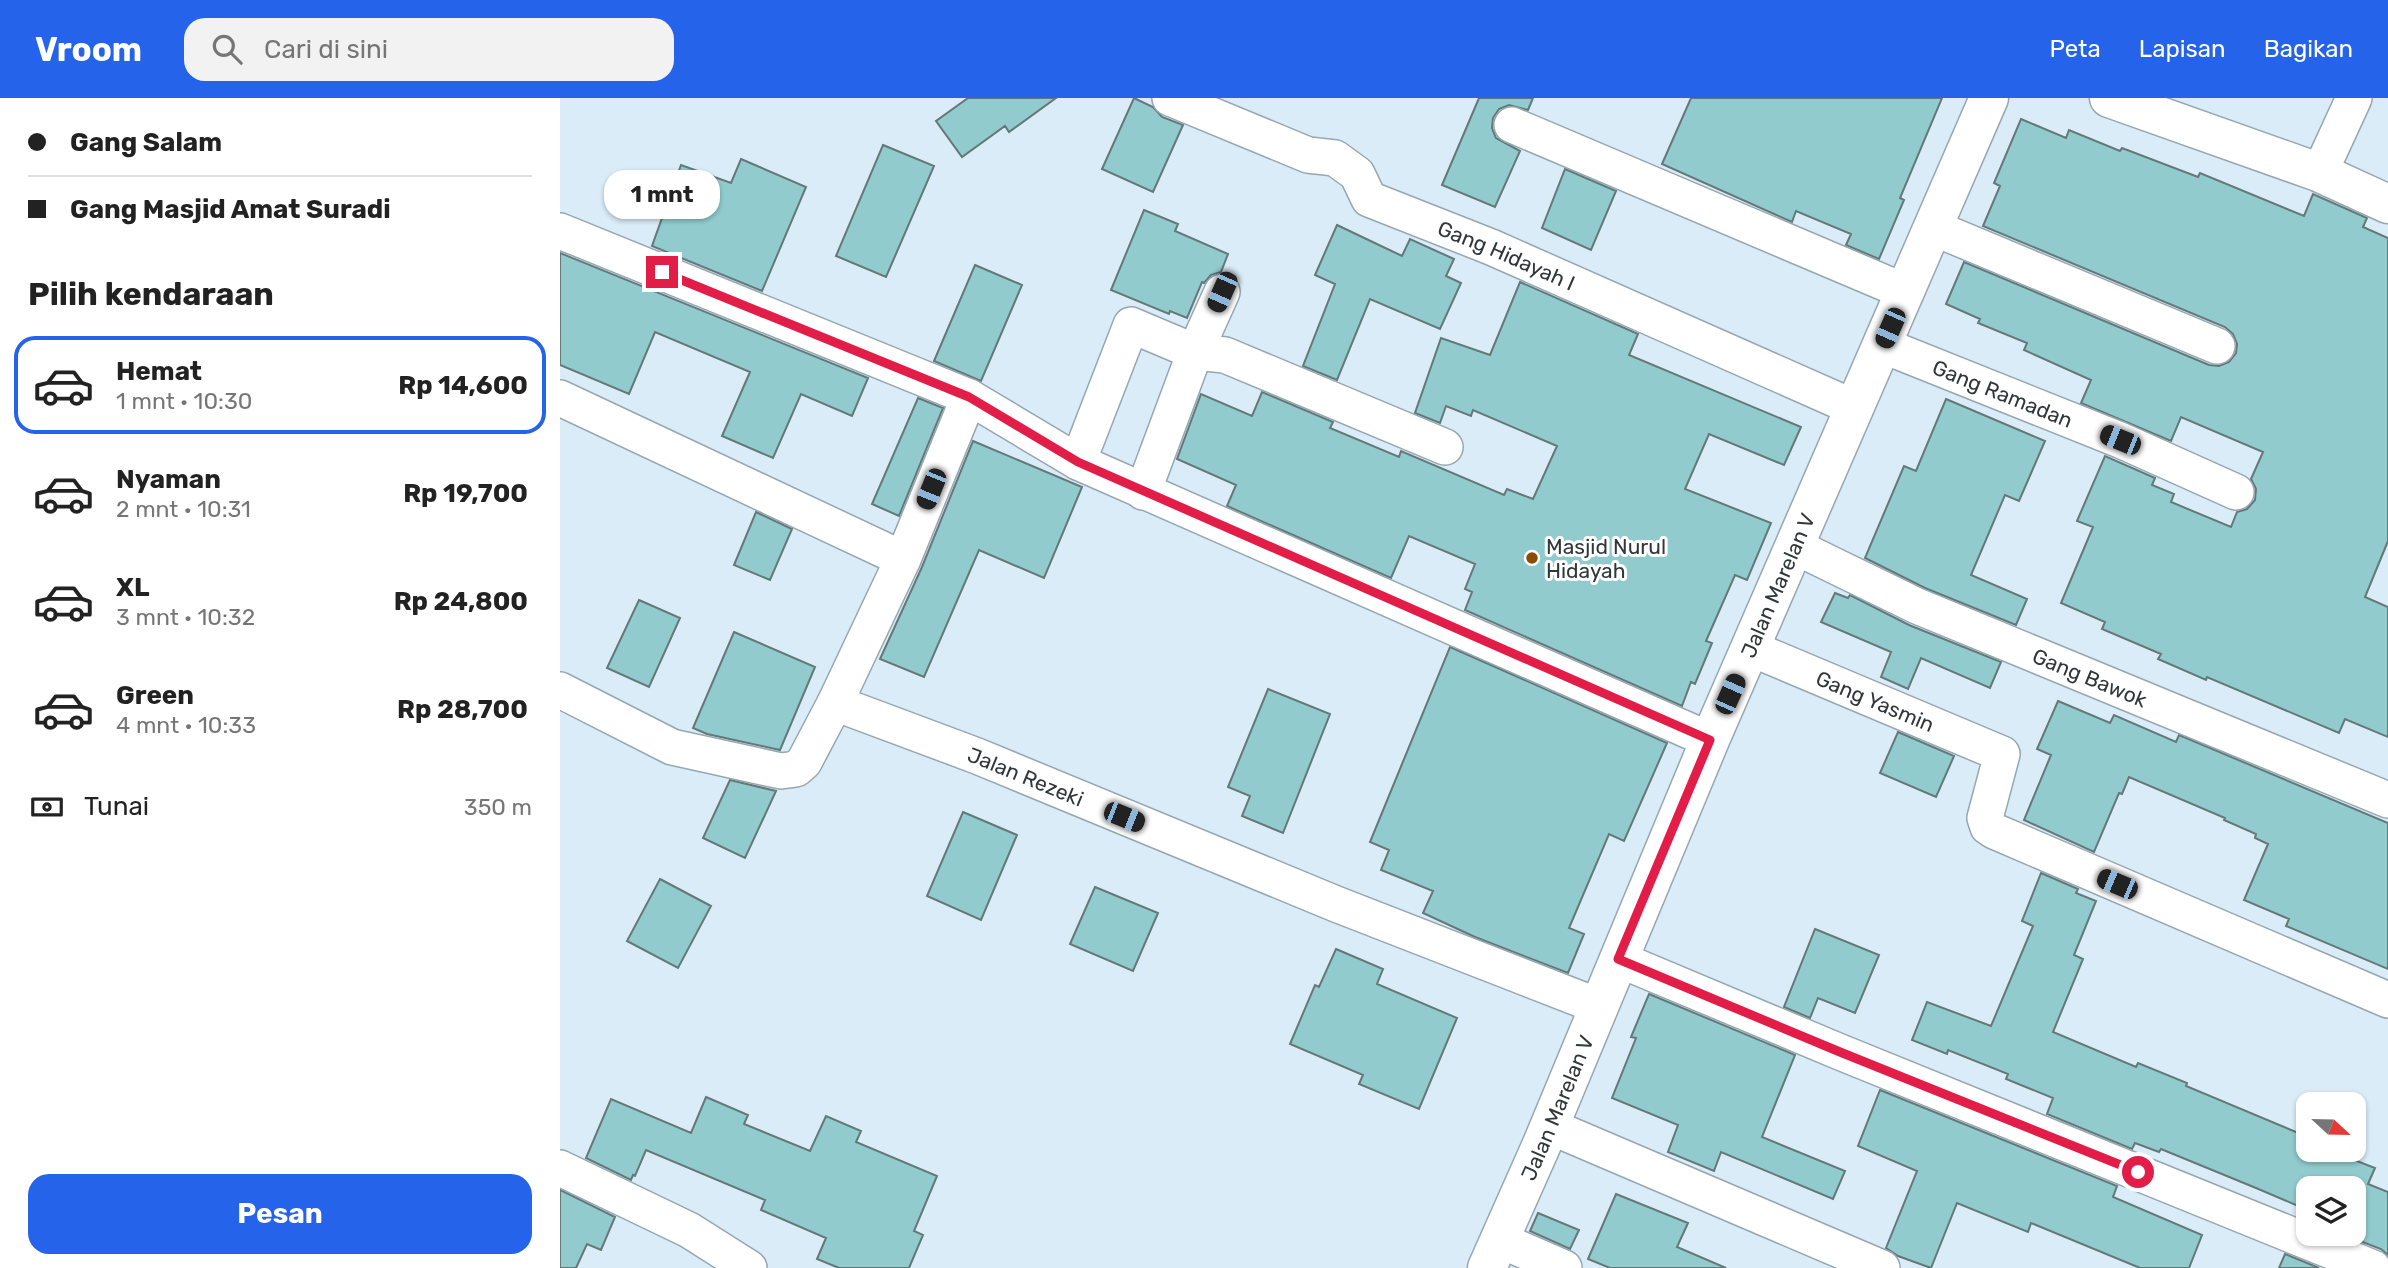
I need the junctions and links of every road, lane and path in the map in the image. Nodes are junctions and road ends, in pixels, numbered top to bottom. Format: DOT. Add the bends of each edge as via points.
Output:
graph roads {
  1 [pos="1170,98"];
  2 [pos="1989,98"];
  3 [pos="2109,98"];
  4 [pos="2354,98"];
  5 [pos="1512,125"];
  6 [pos="2318,172"];
  7 [pos="2388,204"];
  8 [pos="1934,228"];
  9 [pos="560,231"];
  10 [pos="1222,292"];
  11 [pos="1906,292"];
  12 [pos="1882,345"];
  13 [pos="2217,346"];
  14 [pos="1195,352"];
  15 [pos="969,397"];
  16 [pos="560,398"];
  17 [pos="1855,408"];
  18 [pos="1446,447"];
  19 [pos="1078,462"];
  20 [pos="1143,492"];
  21 [pos="2236,492"];
  22 [pos="1794,546"];
  23 [pos="903,559"];
  24 [pos="1750,648"];
  25 [pos="560,690"];
  26 [pos="835,703"];
  27 [pos="1710,740"];
  28 [pos="2388,800"];
  29 [pos="1618,959"];
  30 [pos="2388,1000"];
  31 [pos="1598,1006"];
  32 [pos="1546,1135"];
  33 [pos="560,1168"];
  34 [pos="1494,1254"];
  35 [pos="749,1268"];
  36 [pos="1564,1268"];
  37 [pos="1828,1268"];
  38 [pos="1882,1268"];
  39 [pos="2373,1268"];
  1 -- 17 [label="street, Gang Hidayah I" via="1308,155 1335,158 1357,174 1369,199 1491,247"];
  2 -- 8 [label="street, Jalan Marelan V"];
  3 -- 6 [label="street"];
  4 -- 6 [label="street"];
  5 -- 11 [label="street"];
  6 -- 7 [label="street"];
  8 -- 11 [label="street, Jalan Marelan V"];
  8 -- 13 [label="street"];
  9 -- 15 [label="street"];
  10 -- 14 [label="street"];
  11 -- 12 [label="street, Jalan Marelan V"];
  12 -- 17 [label="street, Jalan Marelan V"];
  12 -- 21 [label="street, Gang Ramadan" via="2120,440"];
  14 -- 18 [label="street" via="1225,355"];
  14 -- 19 [label="street" via="1130,325"];
  14 -- 20 [label="street"];
  15 -- 19 [label="street"];
  15 -- 23 [label="street"];
  16 -- 23 [label="street"];
  17 -- 22 [label="street, Jalan Marelan V"];
  19 -- 20 [label="street"];
  20 -- 27 [label="street"];
  22 -- 24 [label="street, Jalan Marelan V"];
  22 -- 28 [label="street, Gang Bawok" via="1917,606"];
  23 -- 26 [label="street"];
  24 -- 27 [label="street, Jalan Marelan V"];
  24 -- 30 [label="street, Gang Yasmin" via="2002,754 1984,818 1994,831"];
  25 -- 26 [label="street" via="672,747 781,771 796,769 804,762"];
  26 -- 31 [label="street, Jalan Rezeki"];
  27 -- 29 [label="street, Jalan Marelan V"];
  29 -- 31 [label="street, Jalan Marelan V"];
  29 -- 39 [label="street"];
  31 -- 32 [label="street, Jalan Marelan V"];
  32 -- 34 [label="street, Jalan Marelan V"];
  32 -- 37 [label="street"];
  32 -- 38 [label="street"];
  33 -- 35 [label="street" via="689,1230"];
  34 -- 36 [label="street"];
}
